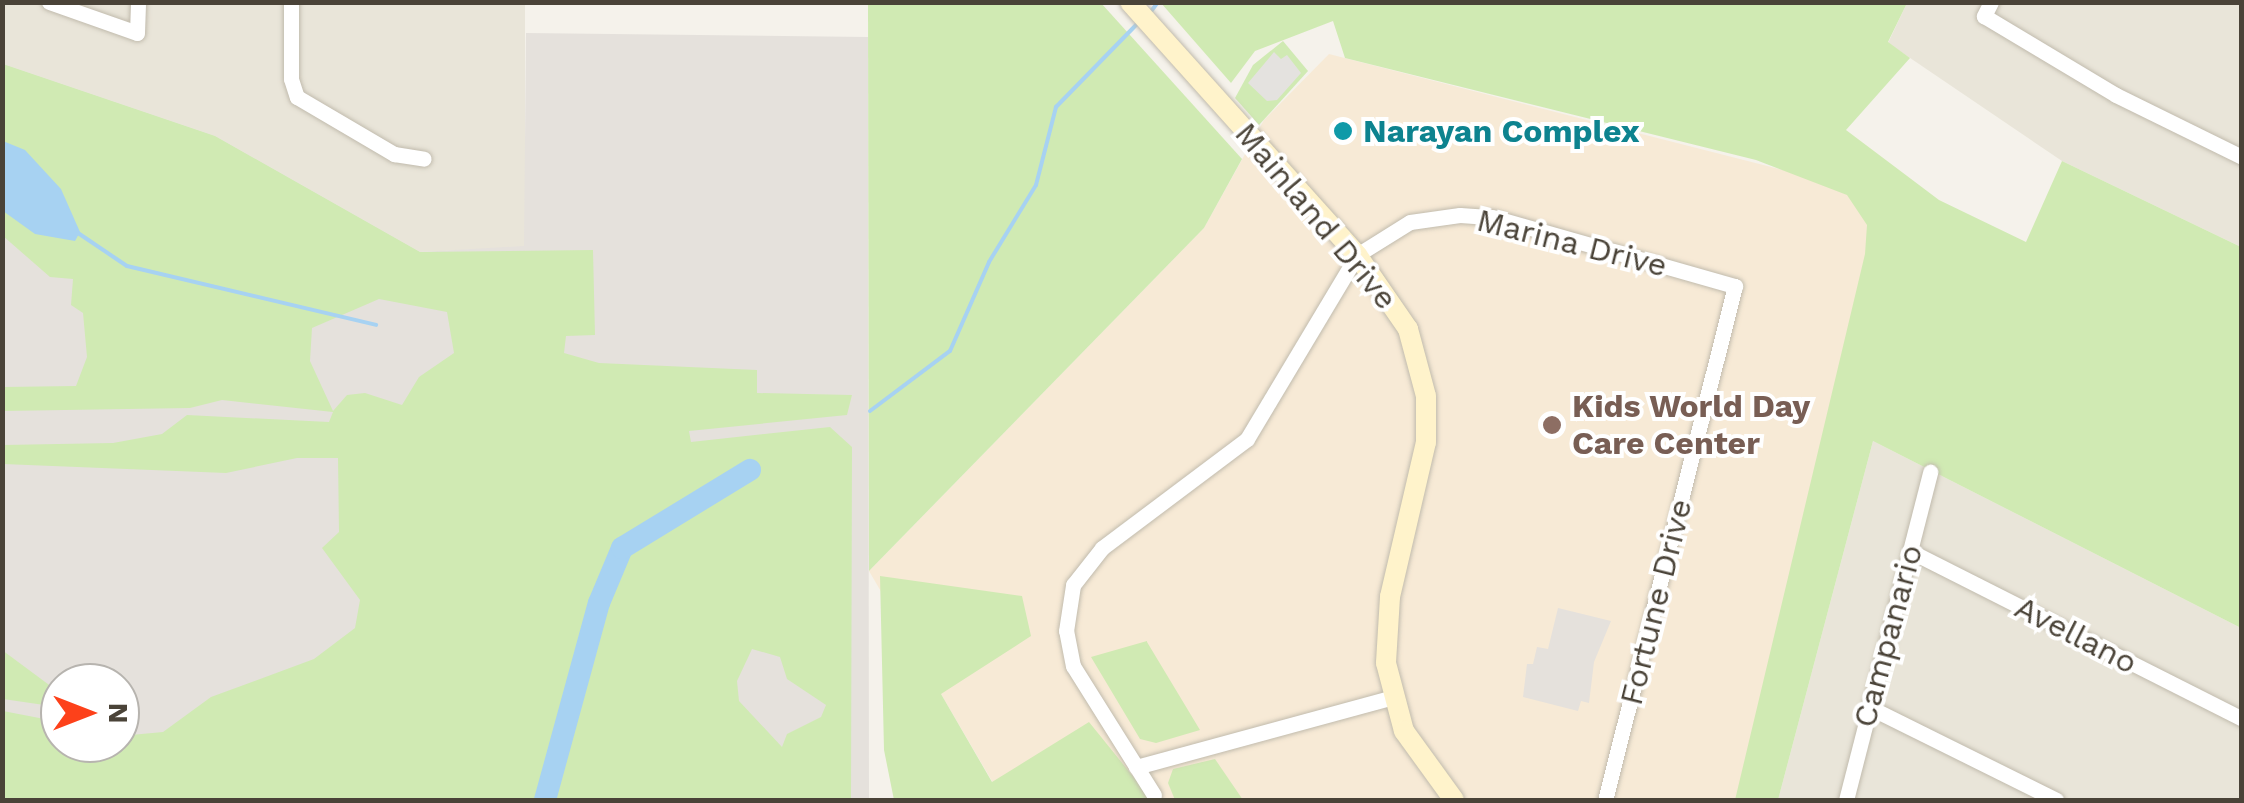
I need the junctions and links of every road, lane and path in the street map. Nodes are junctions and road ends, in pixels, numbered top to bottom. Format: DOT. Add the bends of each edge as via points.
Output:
graph roads {
  1 [pos="49,2"];
  2 [pos="138,2"];
  3 [pos="291,2"];
  4 [pos="1130,2"];
  5 [pos="1987,9"];
  6 [pos="2242,158"];
  7 [pos="424,159"];
  8 [pos="1356,255"];
  9 [pos="1735,286"];
  10 [pos="1930,472"];
  11 [pos="1910,551"];
  12 [pos="1392,697"];
  13 [pos="1869,706"];
  14 [pos="2242,719"];
  15 [pos="1136,767"];
  16 [pos="1154,794"];
  17 [pos="1454,800"];
  18 [pos="1605,800"];
  19 [pos="1846,800"];
  20 [pos="2056,800"];
  1 -- 2 [label="street" via="138,33"];
  3 -- 7 [label="street" via="297,97 394,154"];
  4 -- 8 [label="main road, Mainland Drive"];
  5 -- 6 [label="street" via="2116,95"];
  8 -- 9 [label="street, Marina Drive" via="1410,222 1476,215"];
  8 -- 12 [label="main road, Mainland Drive" via="1408,330 1426,396 1422,465 1386,618"];
  8 -- 15 [label="street" via="1247,439 1102,548 1073,585 1067,608 1073,666"];
  9 -- 18 [label="street, Fortune Drive"];
  10 -- 11 [label="street, Campanario"];
  11 -- 13 [label="street, Campanario"];
  11 -- 14 [label="street, Avellano"];
  12 -- 15 [label="street"];
  12 -- 17 [label="main road, Mainland Drive" via="1415,752"];
  13 -- 19 [label="street, Campanario"];
  13 -- 20 [label="street"];
  15 -- 16 [label="street"];
}
